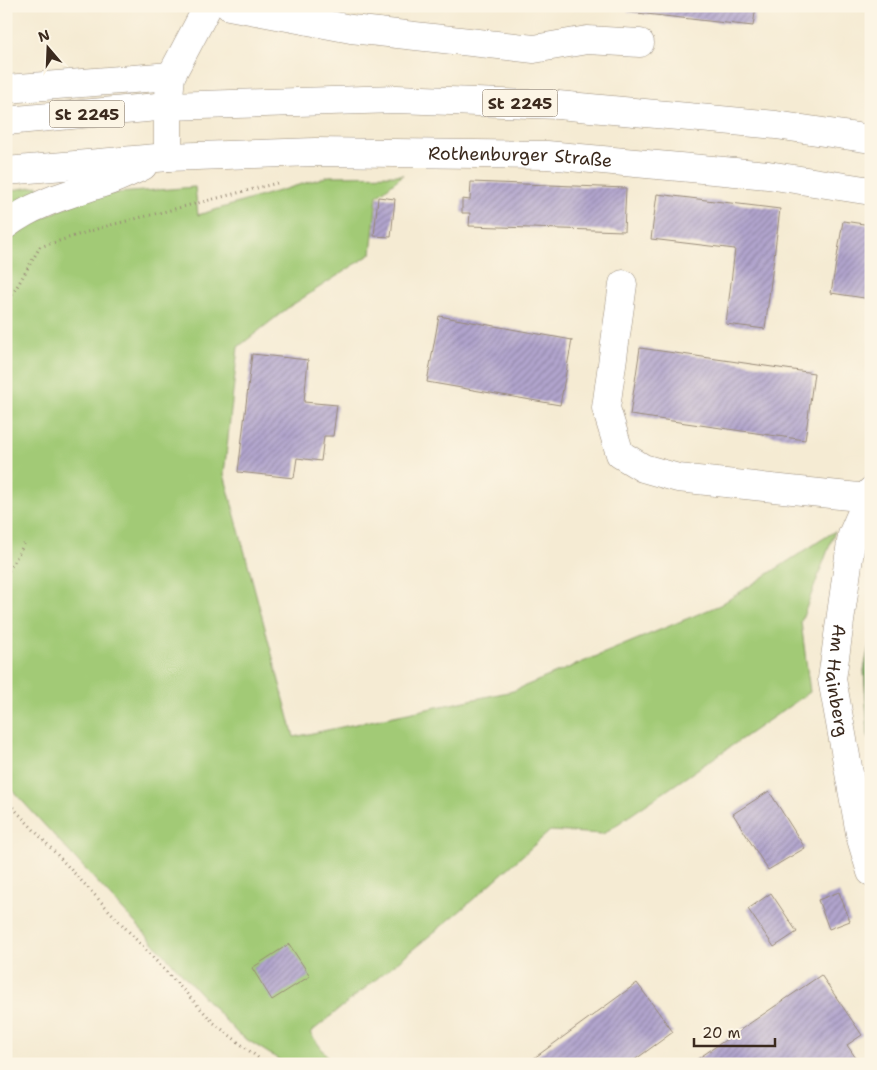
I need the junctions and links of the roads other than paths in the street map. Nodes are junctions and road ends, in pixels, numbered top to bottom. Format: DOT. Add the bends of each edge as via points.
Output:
graph roads {
  1 [pos="208,6"];
  2 [pos="229,6"];
  3 [pos="640,43"];
  4 [pos="171,76"];
  5 [pos="6,89"];
  6 [pos="168,106"];
  7 [pos="6,121"];
  8 [pos="871,139"];
  9 [pos="168,157"];
  10 [pos="6,171"];
  11 [pos="871,191"];
  12 [pos="6,225"];
  13 [pos="623,284"];
  14 [pos="869,495"];
  15 [pos="871,872"];
  1 -- 4 [label="main road"];
  2 -- 3 [label="main road" via="351,29 534,49 587,40"];
  4 -- 5 [label="main road"];
  4 -- 6 [label="main road"];
  6 -- 7 [label="main road, St 2245"];
  6 -- 8 [label="main road, St 2245" via="397,100 558,105 776,125"];
  6 -- 9 [label="main road"];
  9 -- 10 [label="main road, Rothenburger Straße"];
  9 -- 11 [label="main road, Rothenburger Straße" via="315,152 547,154 768,175"];
  9 -- 12 [label="main road" via="66,195"];
  13 -- 14 [label="main road" via="606,408 620,454 643,468 678,478"];
  14 -- 15 [label="main road, Am Hainberg" via="852,535 832,679 861,839"];
}
